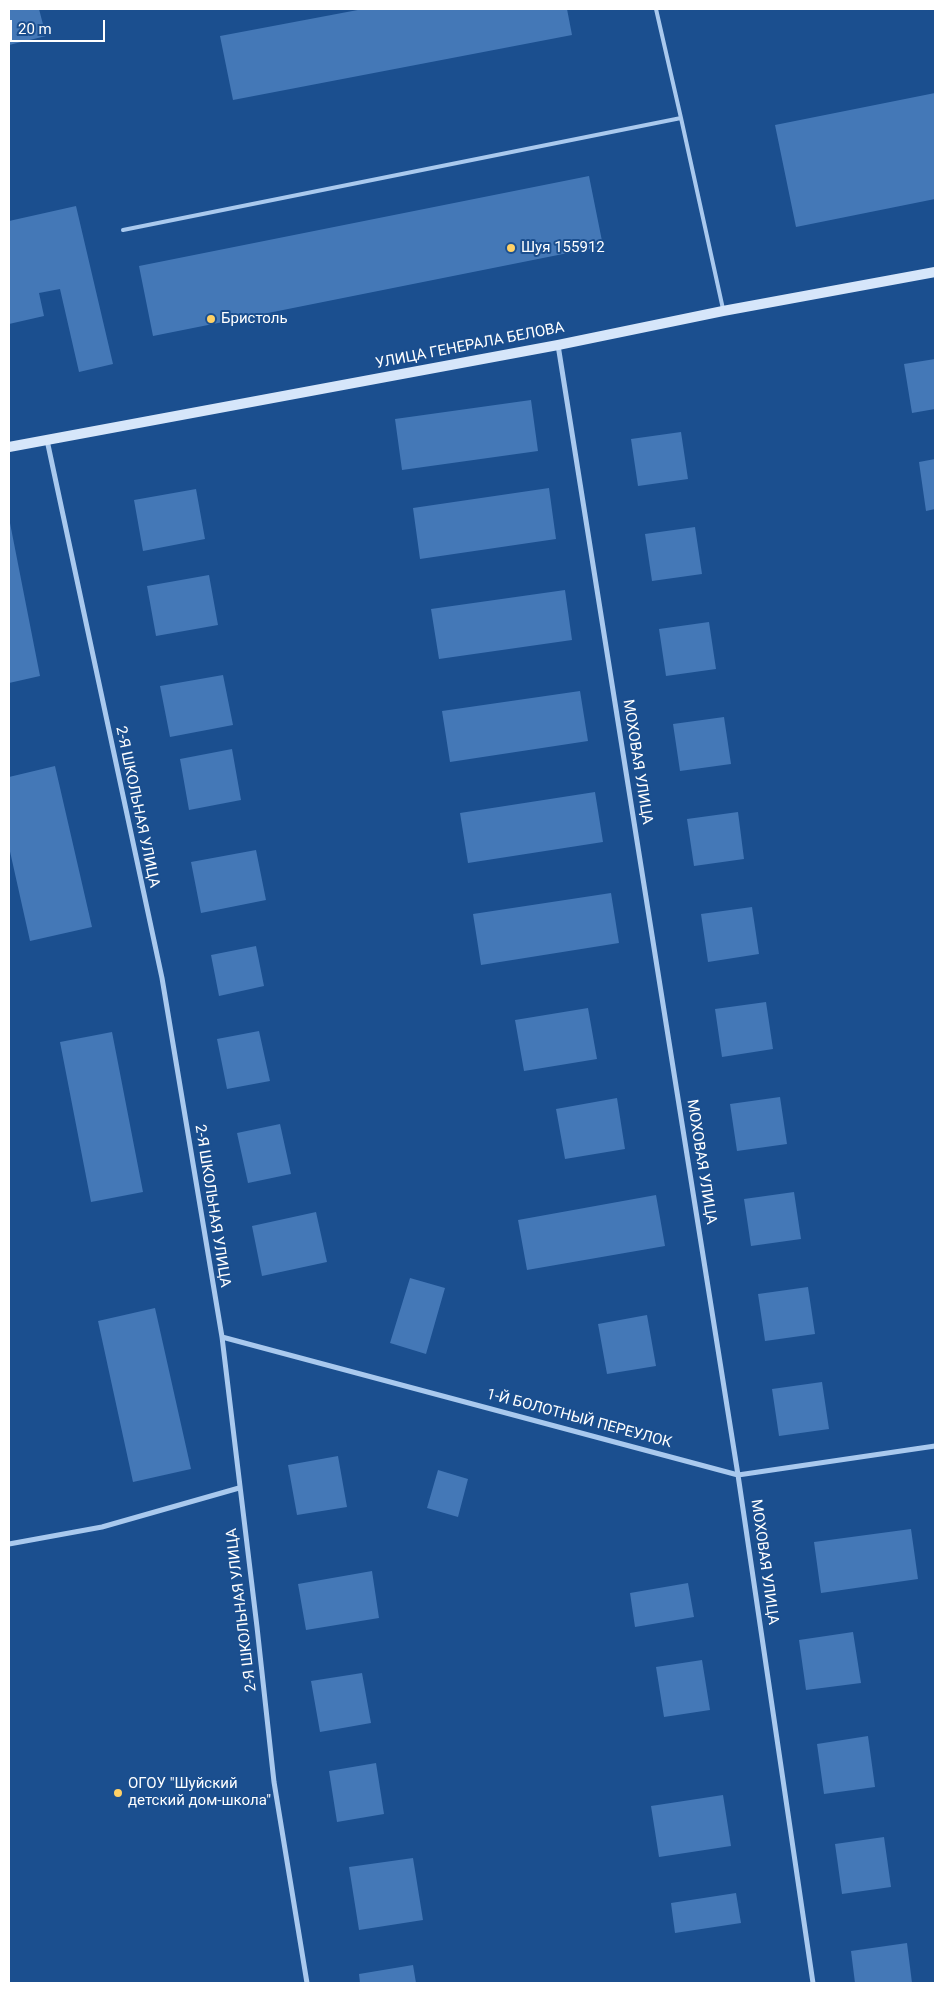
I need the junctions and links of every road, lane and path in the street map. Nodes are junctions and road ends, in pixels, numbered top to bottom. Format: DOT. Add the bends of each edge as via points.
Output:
graph roads {
  1 [pos="656,9"];
  2 [pos="681,118"];
  3 [pos="123,230"];
  4 [pos="935,272"];
  5 [pos="723,311"];
  6 [pos="558,345"];
  7 [pos="47,440"];
  8 [pos="9,447"];
  9 [pos="222,1336"];
  10 [pos="935,1446"];
  11 [pos="738,1475"];
  12 [pos="239,1488"];
  13 [pos="9,1544"];
  14 [pos="307,1983"];
  15 [pos="813,1983"];
  1 -- 2 [label="lane"];
  2 -- 3 [label="lane"];
  2 -- 5 [label="lane"];
  4 -- 5 [label="street, УЛИЦА ГЕНЕРАЛА БЕЛОВА"];
  5 -- 6 [label="street, УЛИЦА ГЕНЕРАЛА БЕЛОВА"];
  6 -- 7 [label="street, УЛИЦА ГЕНЕРАЛА БЕЛОВА"];
  6 -- 11 [label="street, МОХОВАЯ УЛИЦА"];
  7 -- 8 [label="street, УЛИЦА ГЕНЕРАЛА БЕЛОВА"];
  7 -- 9 [label="street, 2-Я ШКОЛЬНАЯ УЛИЦА" via="162,978"];
  9 -- 11 [label="street, 1-Й БОЛОТНЫЙ ПЕРЕУЛОК"];
  9 -- 12 [label="street, 2-Я ШКОЛЬНАЯ УЛИЦА"];
  10 -- 11 [label="street, 1-Й БОЛОТНЫЙ ПЕРЕУЛОК"];
  11 -- 15 [label="street, МОХОВАЯ УЛИЦА"];
  12 -- 13 [label="street" via="102,1527"];
  12 -- 14 [label="street, 2-Я ШКОЛЬНАЯ УЛИЦА" via="274,1782"];
}
